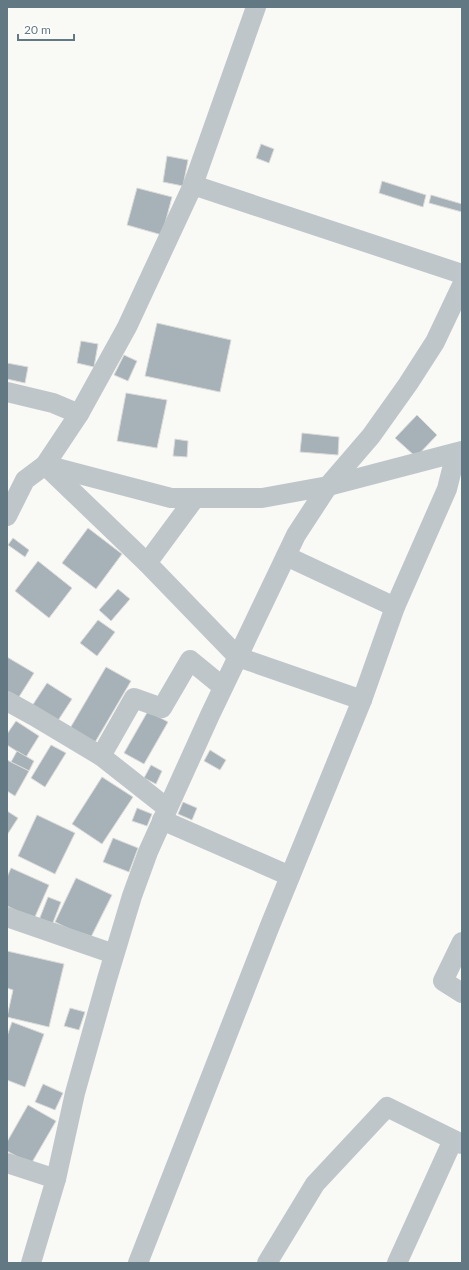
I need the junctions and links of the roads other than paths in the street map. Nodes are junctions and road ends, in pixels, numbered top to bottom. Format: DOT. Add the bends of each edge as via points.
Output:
graph roads {
  1 [pos="256,7"];
  2 [pos="193,184"];
  3 [pos="462,274"];
  4 [pos="462,285"];
  5 [pos="7,392"];
  6 [pos="79,414"];
  7 [pos="459,452"];
  8 [pos="46,466"];
  9 [pos="328,486"];
  10 [pos="195,498"];
  11 [pos="7,516"];
  12 [pos="286,556"];
  13 [pos="147,563"];
  14 [pos="395,607"];
  15 [pos="238,656"];
  16 [pos="223,687"];
  17 [pos="362,700"];
  18 [pos="7,701"];
  19 [pos="101,756"];
  20 [pos="165,814"];
  21 [pos="290,876"];
  22 [pos="7,917"];
  23 [pos="462,942"];
  24 [pos="114,954"];
  25 [pos="462,993"];
  26 [pos="458,1142"];
  27 [pos="7,1163"];
  28 [pos="56,1179"];
  29 [pos="31,1263"];
  30 [pos="138,1263"];
  31 [pos="267,1263"];
  32 [pos="397,1263"];
  1 -- 2 [label="street"];
  2 -- 3 [label="street"];
  2 -- 6 [label="street" via="128,327"];
  4 -- 9 [label="street" via="435,342 408,384 371,436"];
  5 -- 6 [label="street" via="53,403"];
  6 -- 8 [label="street"];
  7 -- 9 [label="street"];
  7 -- 14 [label="street" via="447,489"];
  8 -- 10 [label="street" via="171,498"];
  8 -- 11 [label="street" via="25,480"];
  8 -- 13 [label="street"];
  9 -- 10 [label="street" via="262,498"];
  9 -- 12 [label="street" via="296,535"];
  10 -- 13 [label="street"];
  12 -- 14 [label="street"];
  12 -- 15 [label="street"];
  13 -- 15 [label="street"];
  14 -- 17 [label="street"];
  15 -- 16 [label="street"];
  15 -- 17 [label="street"];
  16 -- 19 [label="street" via="190,660 162,708 134,698"];
  16 -- 20 [label="street"];
  17 -- 21 [label="street"];
  18 -- 19 [label="street"];
  19 -- 20 [label="street"];
  20 -- 21 [label="street"];
  20 -- 24 [label="street" via="134,889"];
  21 -- 30 [label="street"];
  22 -- 24 [label="street"];
  23 -- 25 [label="street" via="443,982"];
  24 -- 28 [label="street" via="75,1093"];
  26 -- 31 [label="street" via="387,1107 315,1184"];
  26 -- 32 [label="street"];
  27 -- 28 [label="street"];
  28 -- 29 [label="street"];
}
